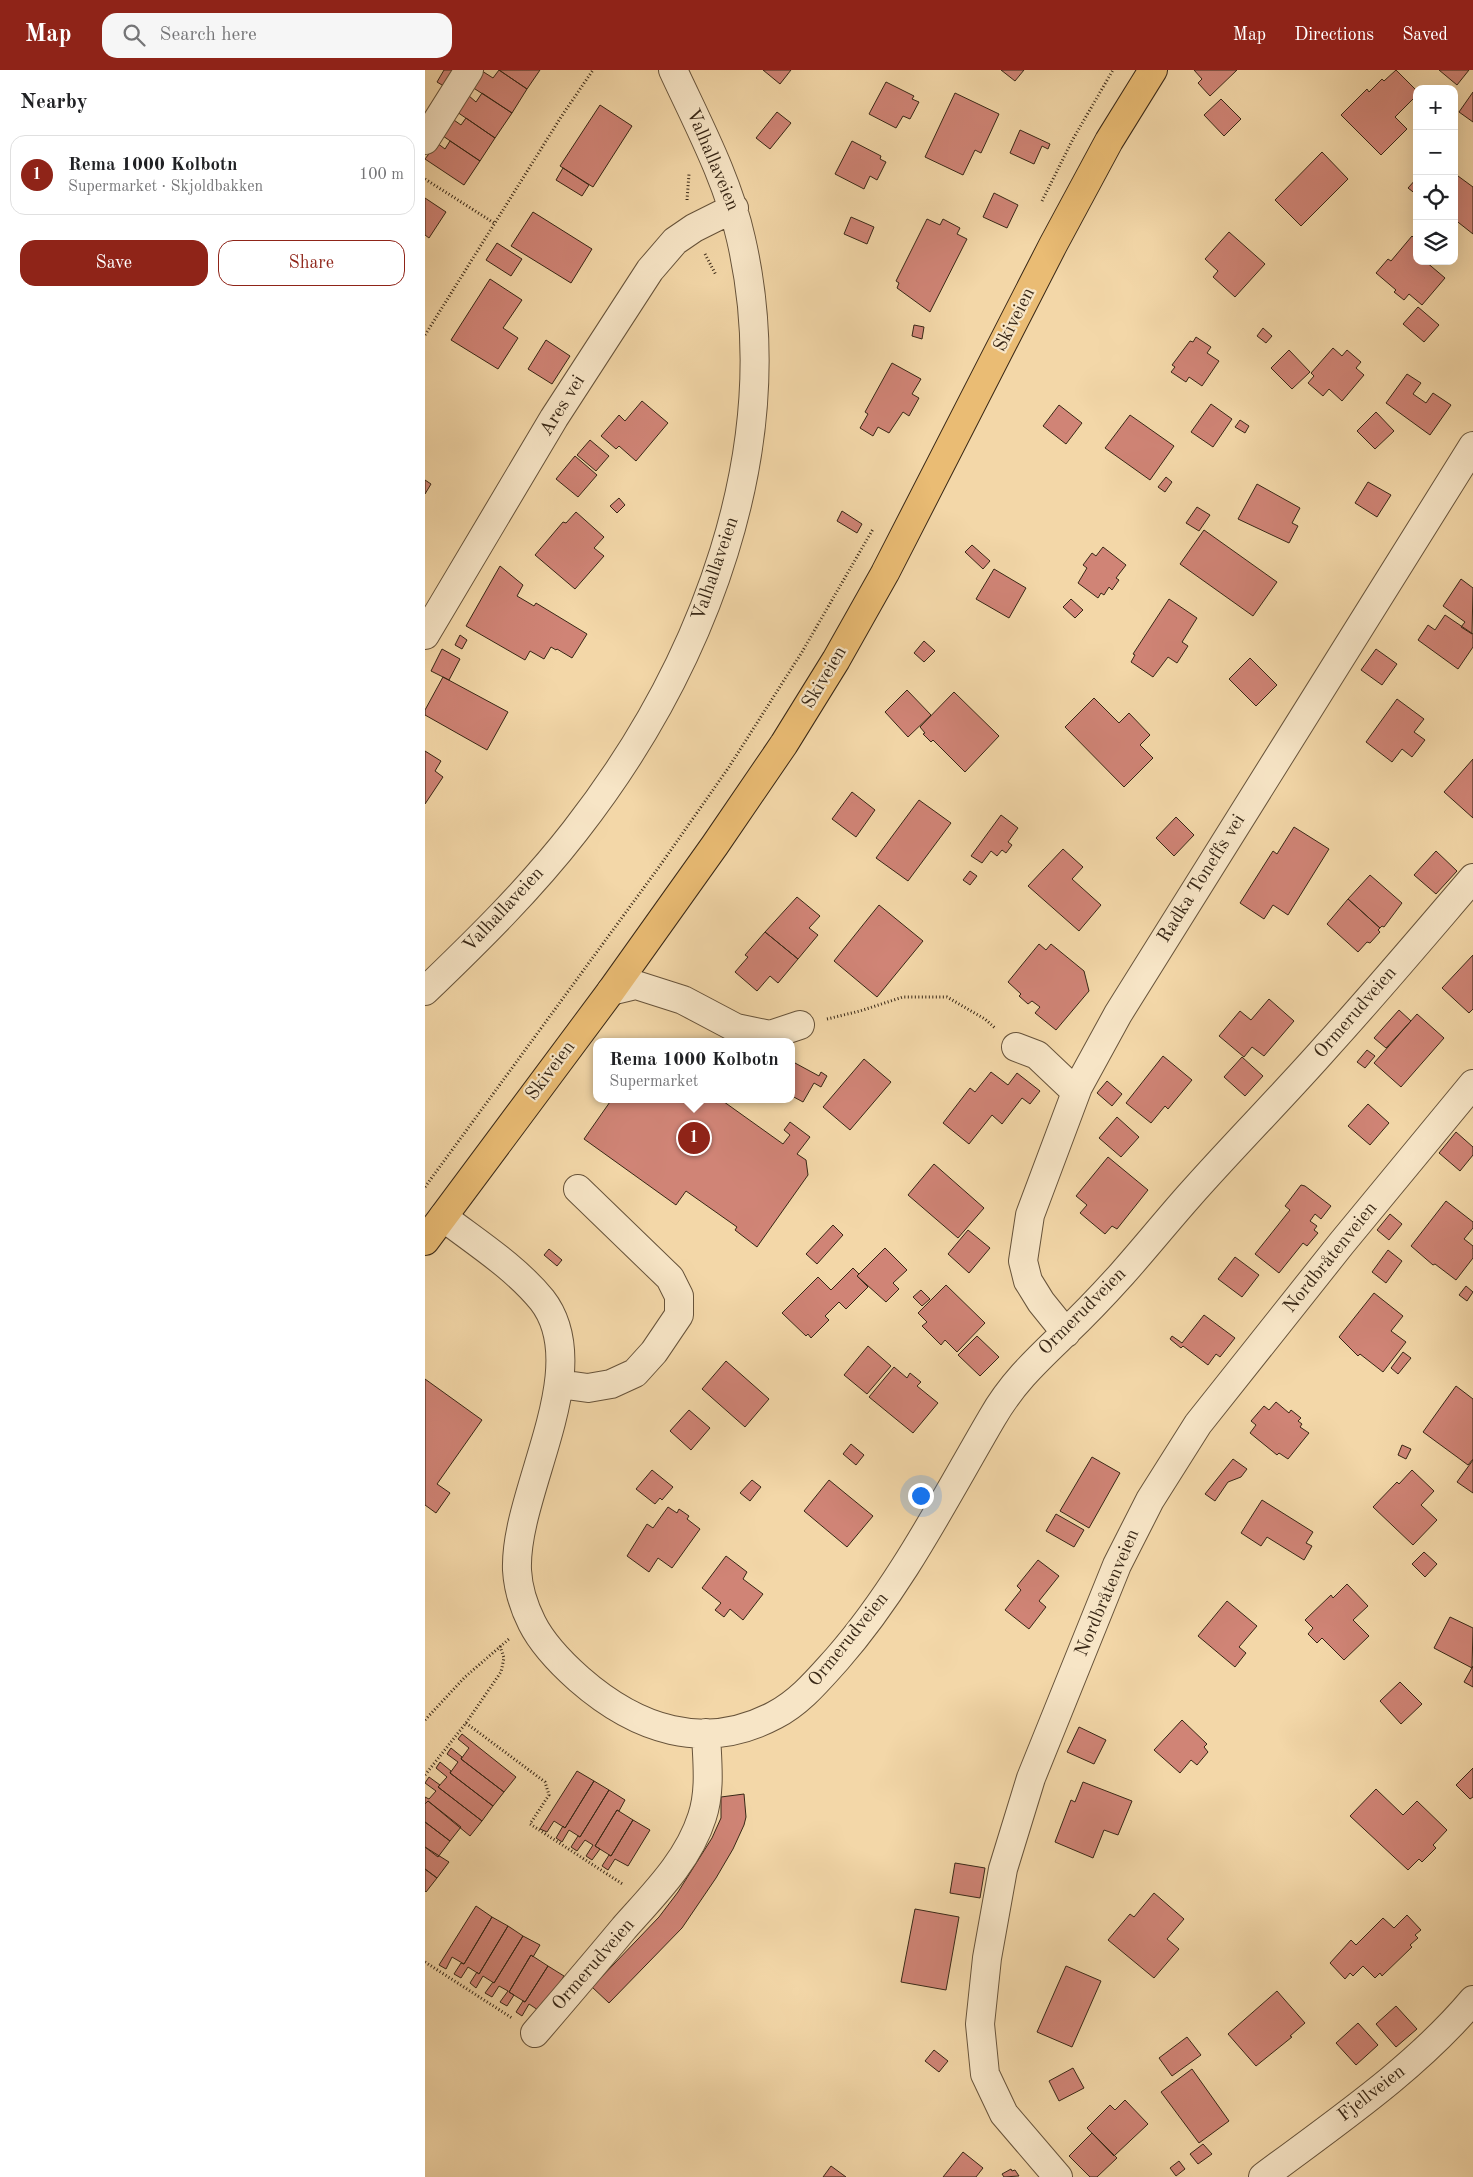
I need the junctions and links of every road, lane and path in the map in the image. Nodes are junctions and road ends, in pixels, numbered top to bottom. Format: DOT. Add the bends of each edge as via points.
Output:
graph roads {
  1 [pos="469,70"];
  2 [pos="593,70"];
  3 [pos="673,70"];
  4 [pos="1113,70"];
  5 [pos="1153,70"];
  6 [pos="425,140"];
  7 [pos="425,179"];
  8 [pos="733,208"];
  9 [pos="1037,210"];
  10 [pos="495,223"];
  11 [pos="705,253"];
  12 [pos="720,284"];
  13 [pos="425,335"];
  14 [pos="1473,446"];
  15 [pos="875,525"];
  16 [pos="425,635"];
  17 [pos="1473,878"];
  18 [pos="425,991"];
  19 [pos="611,991"];
  20 [pos="800,1025"];
  21 [pos="1016,1047"];
  22 [pos="1473,1084"];
  23 [pos="1076,1092"];
  24 [pos="425,1187"];
  25 [pos="578,1189"];
  26 [pos="443,1217"];
  27 [pos="425,1241"];
  28 [pos="1066,1333"];
  29 [pos="559,1384"];
  30 [pos="425,1720"];
  31 [pos="466,1723"];
  32 [pos="706,1733"];
  33 [pos="425,1775"];
  34 [pos="650,1902"];
  35 [pos="425,1962"];
  36 [pos="1473,2000"];
  37 [pos="535,2033"];
  38 [pos="1058,2177"];
  39 [pos="1263,2177"];
  1 -- 6 [label="street"];
  2 -- 10 [label="path"];
  3 -- 8 [label="street, Valhallaveien"];
  4 -- 9 [label="path"];
  5 -- 19 [label="main road, Skiveien" via="1104,149 885,573 836,660 721,838"];
  7 -- 10 [label="path"];
  8 -- 16 [label="street, Ares vei" via="675,241 650,270 554,418"];
  8 -- 18 [label="street, Valhallaveien" via="752,304 755,354 753,413 739,499 703,609 673,677 634,746 575,831 530,884"];
  10 -- 13 [label="path"];
  11 -- 12 [label="path"];
  14 -- 23 [label="street, Radka Toneffs vei" via="1118,1014"];
  15 -- 24 [label="path" via="729,767"];
  17 -- 28 [label="street, Ormerudveien" via="1331,1042"];
  19 -- 20 [label="street" via="636,985 683,1000 736,1028 770,1035"];
  19 -- 26 [label="main road, Skiveien"];
  20 -- 21 [label="path" via="859,1011 903,996 947,996 985,1019"];
  21 -- 23 [label="street" via="1037,1056"];
  22 -- 38 [label="street, Nordbråtenveien" via="1198,1424 1150,1500 1117,1565 1031,1778 1003,1869 987,1958 980,2024 985,2074 1004,2114"];
  23 -- 28 [label="street, Radka Toneffs vei" via="1029,1215 1023,1261 1028,1281"];
  25 -- 29 [label="street" via="670,1278 679,1296 679,1315 635,1373 611,1384 588,1388"];
  26 -- 27 [label="main road, Skiveien"];
  26 -- 29 [label="street, Ormerudveien" via="513,1271 542,1300 556,1326"];
  28 -- 32 [label="street, Ormerudveien" via="1030,1366 1007,1394 900,1574 826,1672 807,1692 773,1716 729,1731"];
  29 -- 32 [label="street, Ormerudveien" via="520,1536 517,1568 526,1608 550,1651 609,1704 657,1727"];
  30 -- 31 [label="path" via="465,1677 500,1646 504,1658 501,1672"];
  31 -- 33 [label="path"];
  31 -- 34 [label="path" via="545,1782 549,1795 530,1824"];
  32 -- 34 [label="street, Ormerudveien" via="709,1783 702,1817 681,1858"];
  34 -- 37 [label="street, Ormerudveien"];
  35 -- 37 [label="path"];
  36 -- 39 [label="street, Fjellveien" via="1404,2070"];
}
